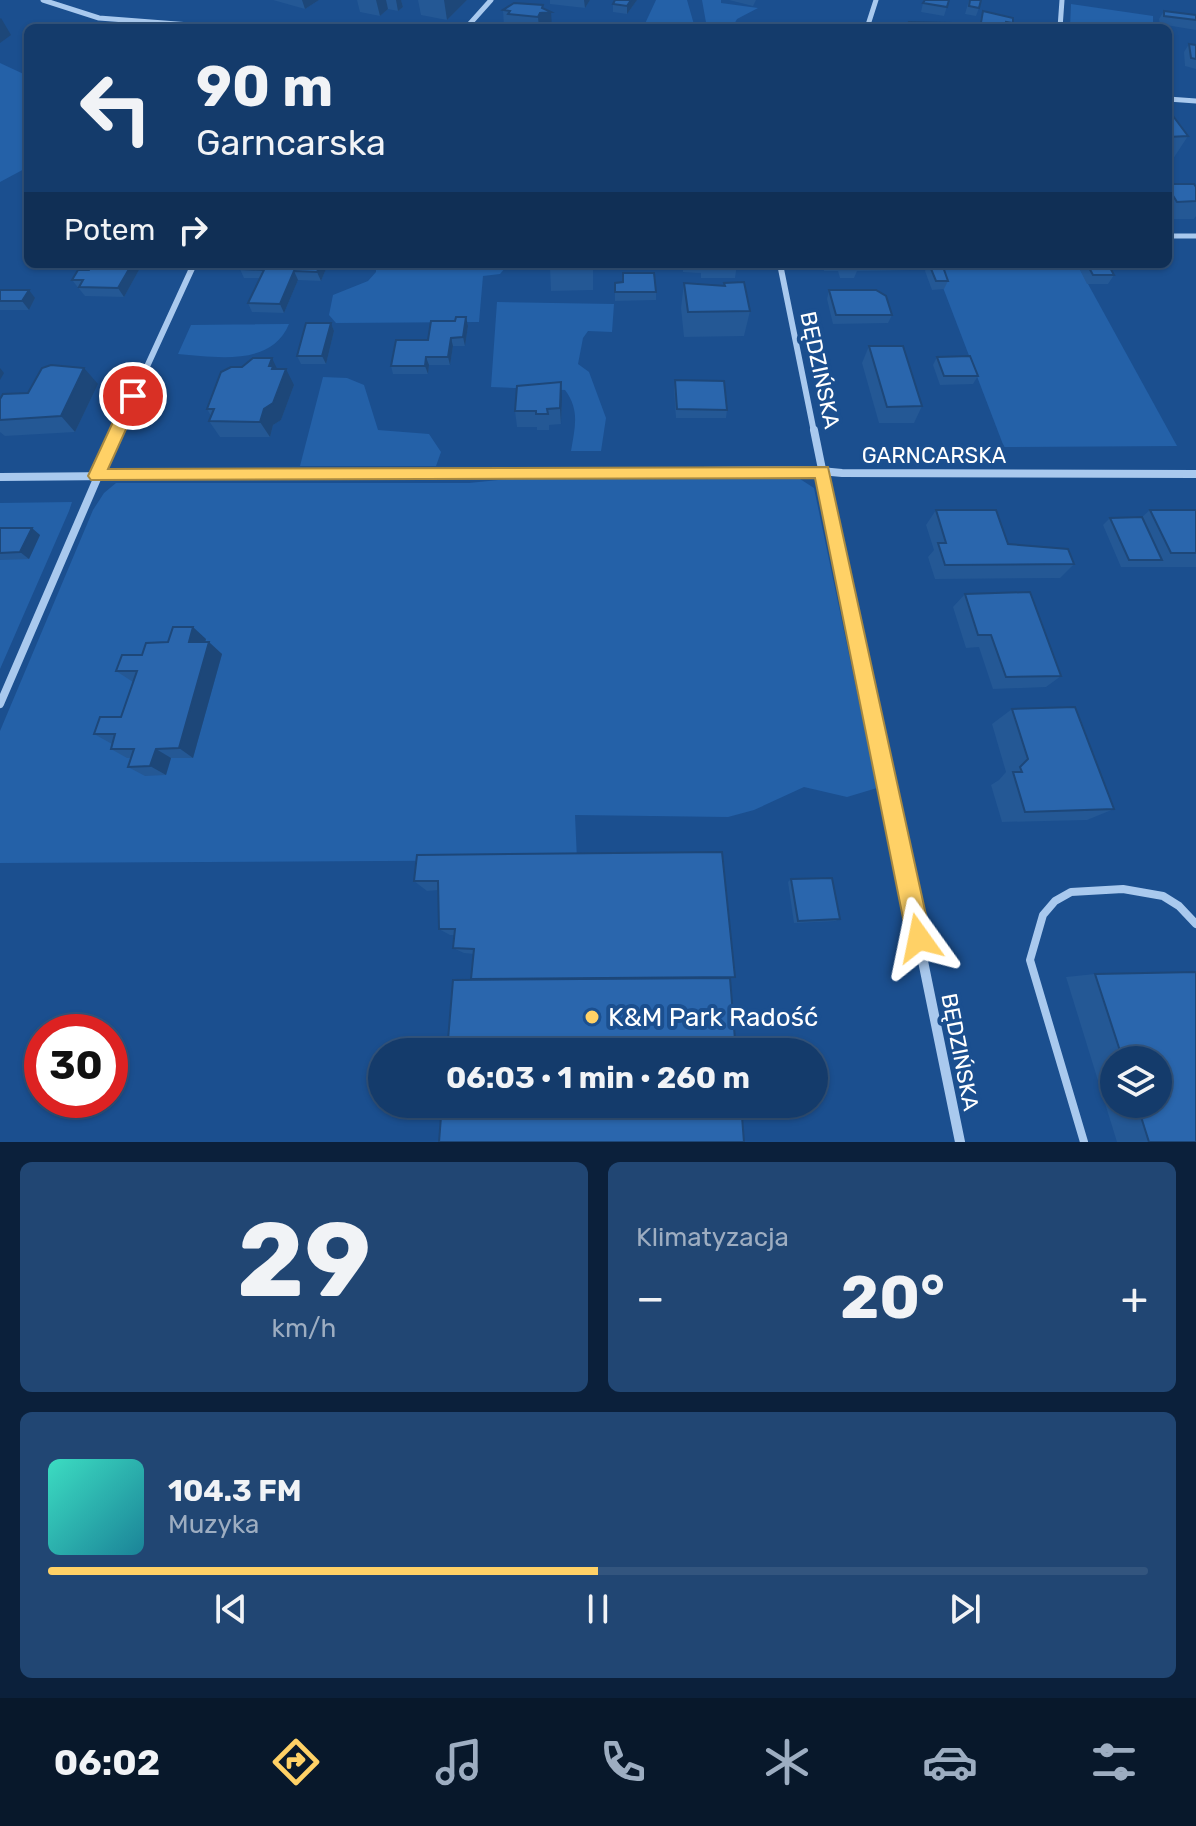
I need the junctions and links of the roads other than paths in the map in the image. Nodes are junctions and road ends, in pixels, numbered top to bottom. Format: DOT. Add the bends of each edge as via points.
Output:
graph roads {
  1 [pos="43,0"];
  2 [pos="68,0"];
  3 [pos="491,0"];
  4 [pos="876,0"];
  5 [pos="1062,0"];
  6 [pos="55,5"];
  7 [pos="177,24"];
  8 [pos="470,24"];
  9 [pos="868,24"];
  10 [pos="1060,24"];
  11 [pos="1172,99"];
  12 [pos="1196,101"];
  13 [pos="1172,236"];
  14 [pos="1196,236"];
  15 [pos="192,268"];
  16 [pos="781,268"];
  17 [pos="822,471"];
  18 [pos="1196,474"];
  19 [pos="97,476"];
  20 [pos="0,477"];
  21 [pos="0,704"];
  22 [pos="1196,924"];
  23 [pos="960,1142"];
  24 [pos="1084,1142"];
  1 -- 6 [label="street"];
  2 -- 6 [label="street"];
  3 -- 8 [label="street"];
  4 -- 9 [label="street"];
  5 -- 10 [label="street"];
  6 -- 7 [label="street" via="99,18"];
  11 -- 12 [label="street"];
  13 -- 14 [label="lane"];
  15 -- 19 [label="street"];
  16 -- 17 [label="street, BĘDZIŃSKA"];
  17 -- 18 [label="street, GARNCARSKA"];
  17 -- 19 [label="street, GARNCARSKA"];
  17 -- 23 [label="street, BĘDZIŃSKA"];
  19 -- 20 [label="street, GARNCARSKA"];
  19 -- 21 [label="street"];
  22 -- 24 [label="lane" via="1183,908 1157,893 1091,889 1064,894 1034,934 1030,960"];
}
